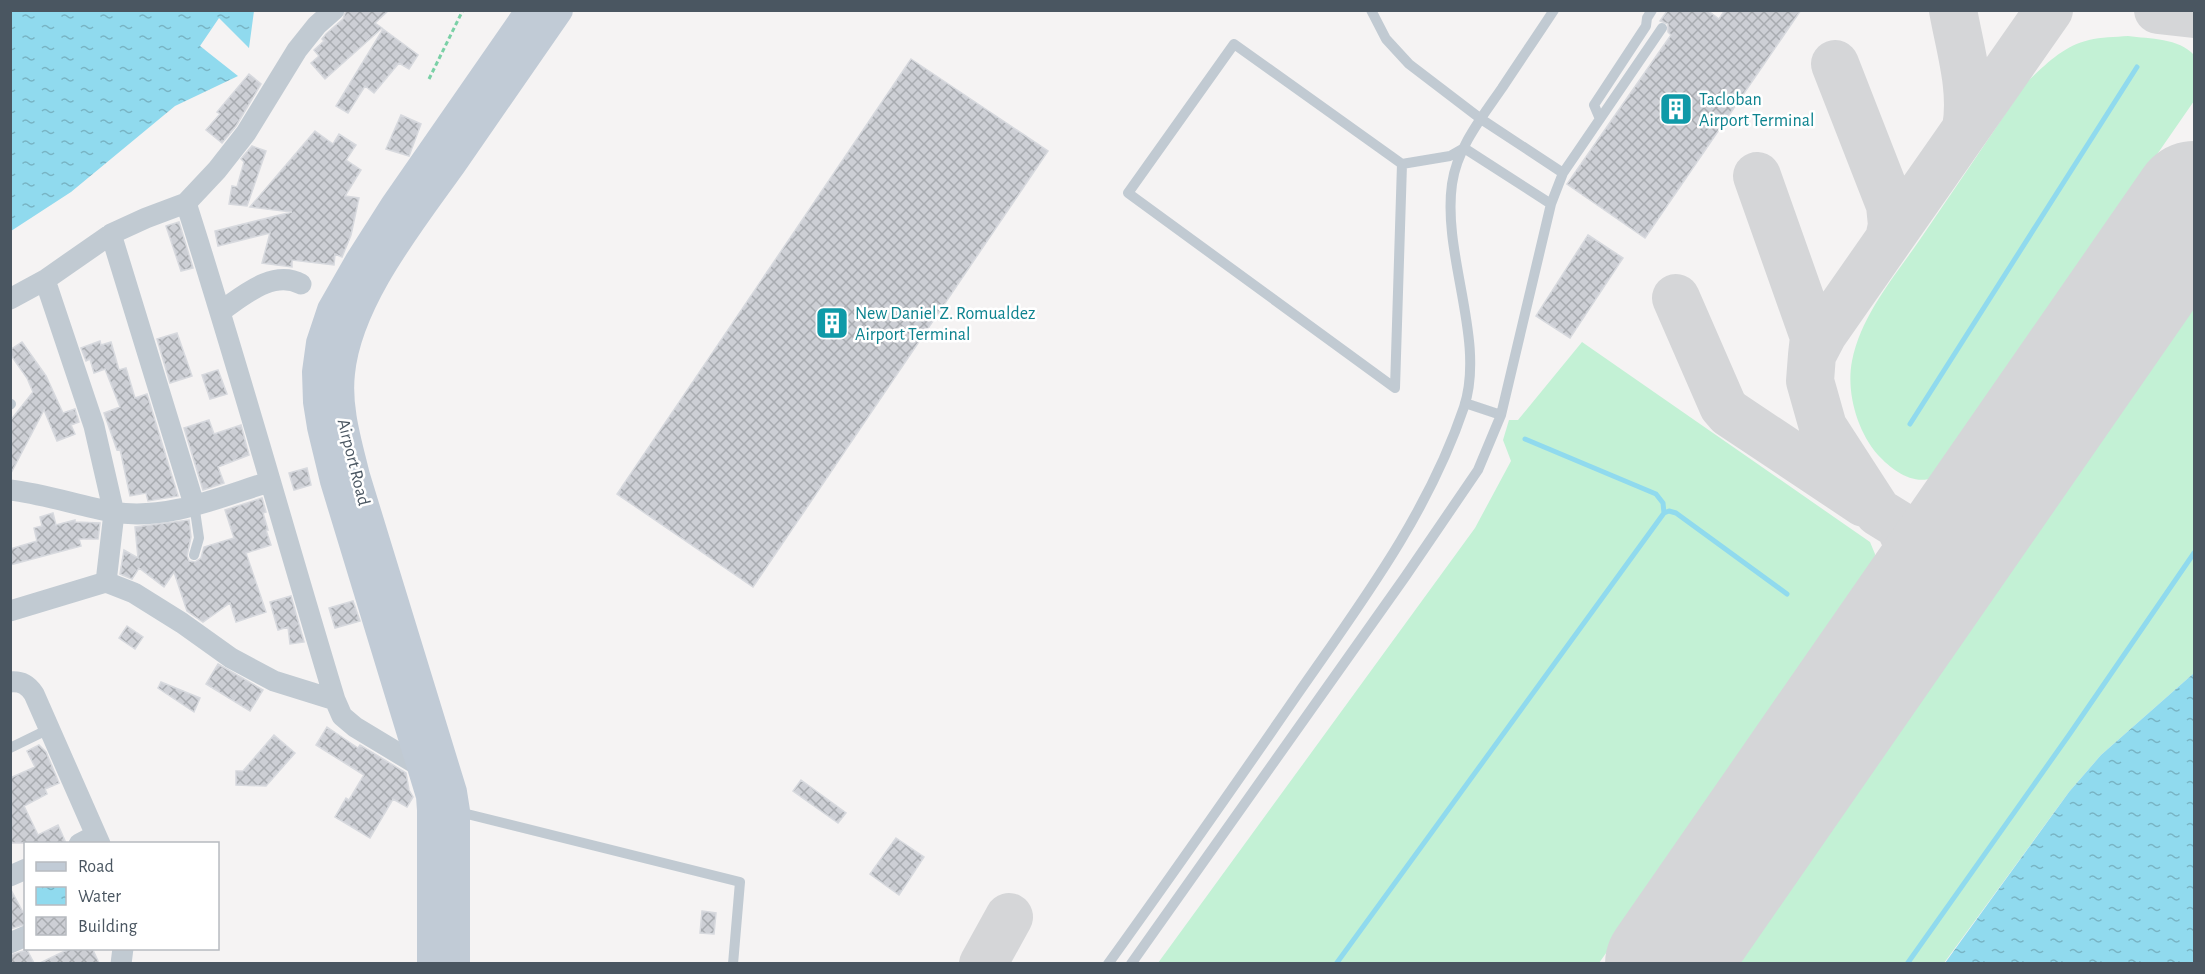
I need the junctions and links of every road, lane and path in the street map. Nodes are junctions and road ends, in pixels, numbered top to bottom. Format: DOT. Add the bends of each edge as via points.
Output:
graph roads {
  1 [pos="334,10"];
  2 [pos="463,10"];
  3 [pos="531,10"];
  4 [pos="558,10"];
  5 [pos="1371,10"];
  6 [pos="1554,10"];
  7 [pos="1652,10"];
  8 [pos="1662,28"];
  9 [pos="429,79"];
  10 [pos="1481,119"];
  11 [pos="1600,119"];
  12 [pos="1464,148"];
  13 [pos="1402,164"];
  14 [pos="1563,173"];
  15 [pos="186,203"];
  16 [pos="1551,204"];
  17 [pos="111,234"];
  18 [pos="45,280"];
  19 [pos="301,284"];
  20 [pos="10,299"];
  21 [pos="220,311"];
  22 [pos="1465,403"];
  23 [pos="1501,415"];
  24 [pos="269,482"];
  25 [pos="10,490"];
  26 [pos="194,504"];
  27 [pos="114,513"];
  28 [pos="194,555"];
  29 [pos="1388,564"];
  30 [pos="1405,577"];
  31 [pos="106,582"];
  32 [pos="10,611"];
  33 [pos="388,616"];
  34 [pos="10,682"];
  35 [pos="335,700"];
  36 [pos="49,729"];
  37 [pos="10,748"];
  38 [pos="434,765"];
  39 [pos="455,811"];
  40 [pos="92,841"];
  41 [pos="24,869"];
  42 [pos="10,876"];
  43 [pos="1169,880"];
  44 [pos="1183,891"];
  45 [pos="432,963"];
  46 [pos="455,963"];
  47 [pos="733,963"];
  48 [pos="1108,963"];
  49 [pos="1131,963"];
  1 -- 15 [label="street" via="297,50 246,133 218,170"];
  2 -- 9 [label="path"];
  3 -- 33 [label="main road, Airport Road" via="360,261 332,310 321,343 318,402 335,481"];
  4 -- 33 [label="main road, Airport Road" via="383,266 352,322 344,350 340,375 343,423"];
  5 -- 10 [label="lane" via="1386,39 1409,64"];
  6 -- 10 [label="lane"];
  7 -- 11 [label="lane" via="1646,26 1594,105"];
  8 -- 11 [label="lane"];
  10 -- 12 [label="lane"];
  10 -- 14 [label="lane"];
  11 -- 14 [label="lane"];
  12 -- 13 [label="lane" via="1450,156"];
  12 -- 16 [label="lane"];
  12 -- 22 [label="lane" via="1454,174 1451,203 1469,358"];
  13 -- 13 [label="lane" via="1234,44 1128,193 1395,388"];
  14 -- 16 [label="lane"];
  15 -- 17 [label="street"];
  15 -- 21 [label="street"];
  16 -- 23 [label="lane"];
  17 -- 18 [label="street"];
  17 -- 26 [label="street"];
  18 -- 20 [label="street"];
  18 -- 27 [label="street" via="94,426"];
  19 -- 21 [label="street" via="292,279 274,280"];
  21 -- 24 [label="street"];
  22 -- 23 [label="lane"];
  22 -- 29 [label="lane" via="1436,478"];
  23 -- 30 [label="lane" via="1478,470"];
  24 -- 26 [label="street"];
  24 -- 35 [label="street"];
  25 -- 27 [label="street"];
  26 -- 27 [label="street" via="166,513"];
  26 -- 28 [label="lane" via="199,538"];
  27 -- 31 [label="street"];
  29 -- 30 [label="lane"];
  29 -- 43 [label="lane"];
  30 -- 44 [label="lane"];
  31 -- 32 [label="street"];
  31 -- 35 [label="street" via="134,593 231,658 274,681"];
  33 -- 38 [label="main road, Airport Road"];
  34 -- 36 [label="street" via="18,681 30,688"];
  35 -- 38 [label="street" via="342,716 355,727"];
  36 -- 37 [label="lane"];
  36 -- 40 [label="street"];
  38 -- 39 [label="main road, Airport Road" via="448,774"];
  38 -- 45 [label="main road, Airport Road"];
  39 -- 46 [label="main road, Airport Road"];
  39 -- 47 [label="lane" via="740,882"];
  41 -- 42 [label="street"];
  43 -- 44 [label="lane"];
  43 -- 48 [label="lane"];
  44 -- 49 [label="lane"];
}
